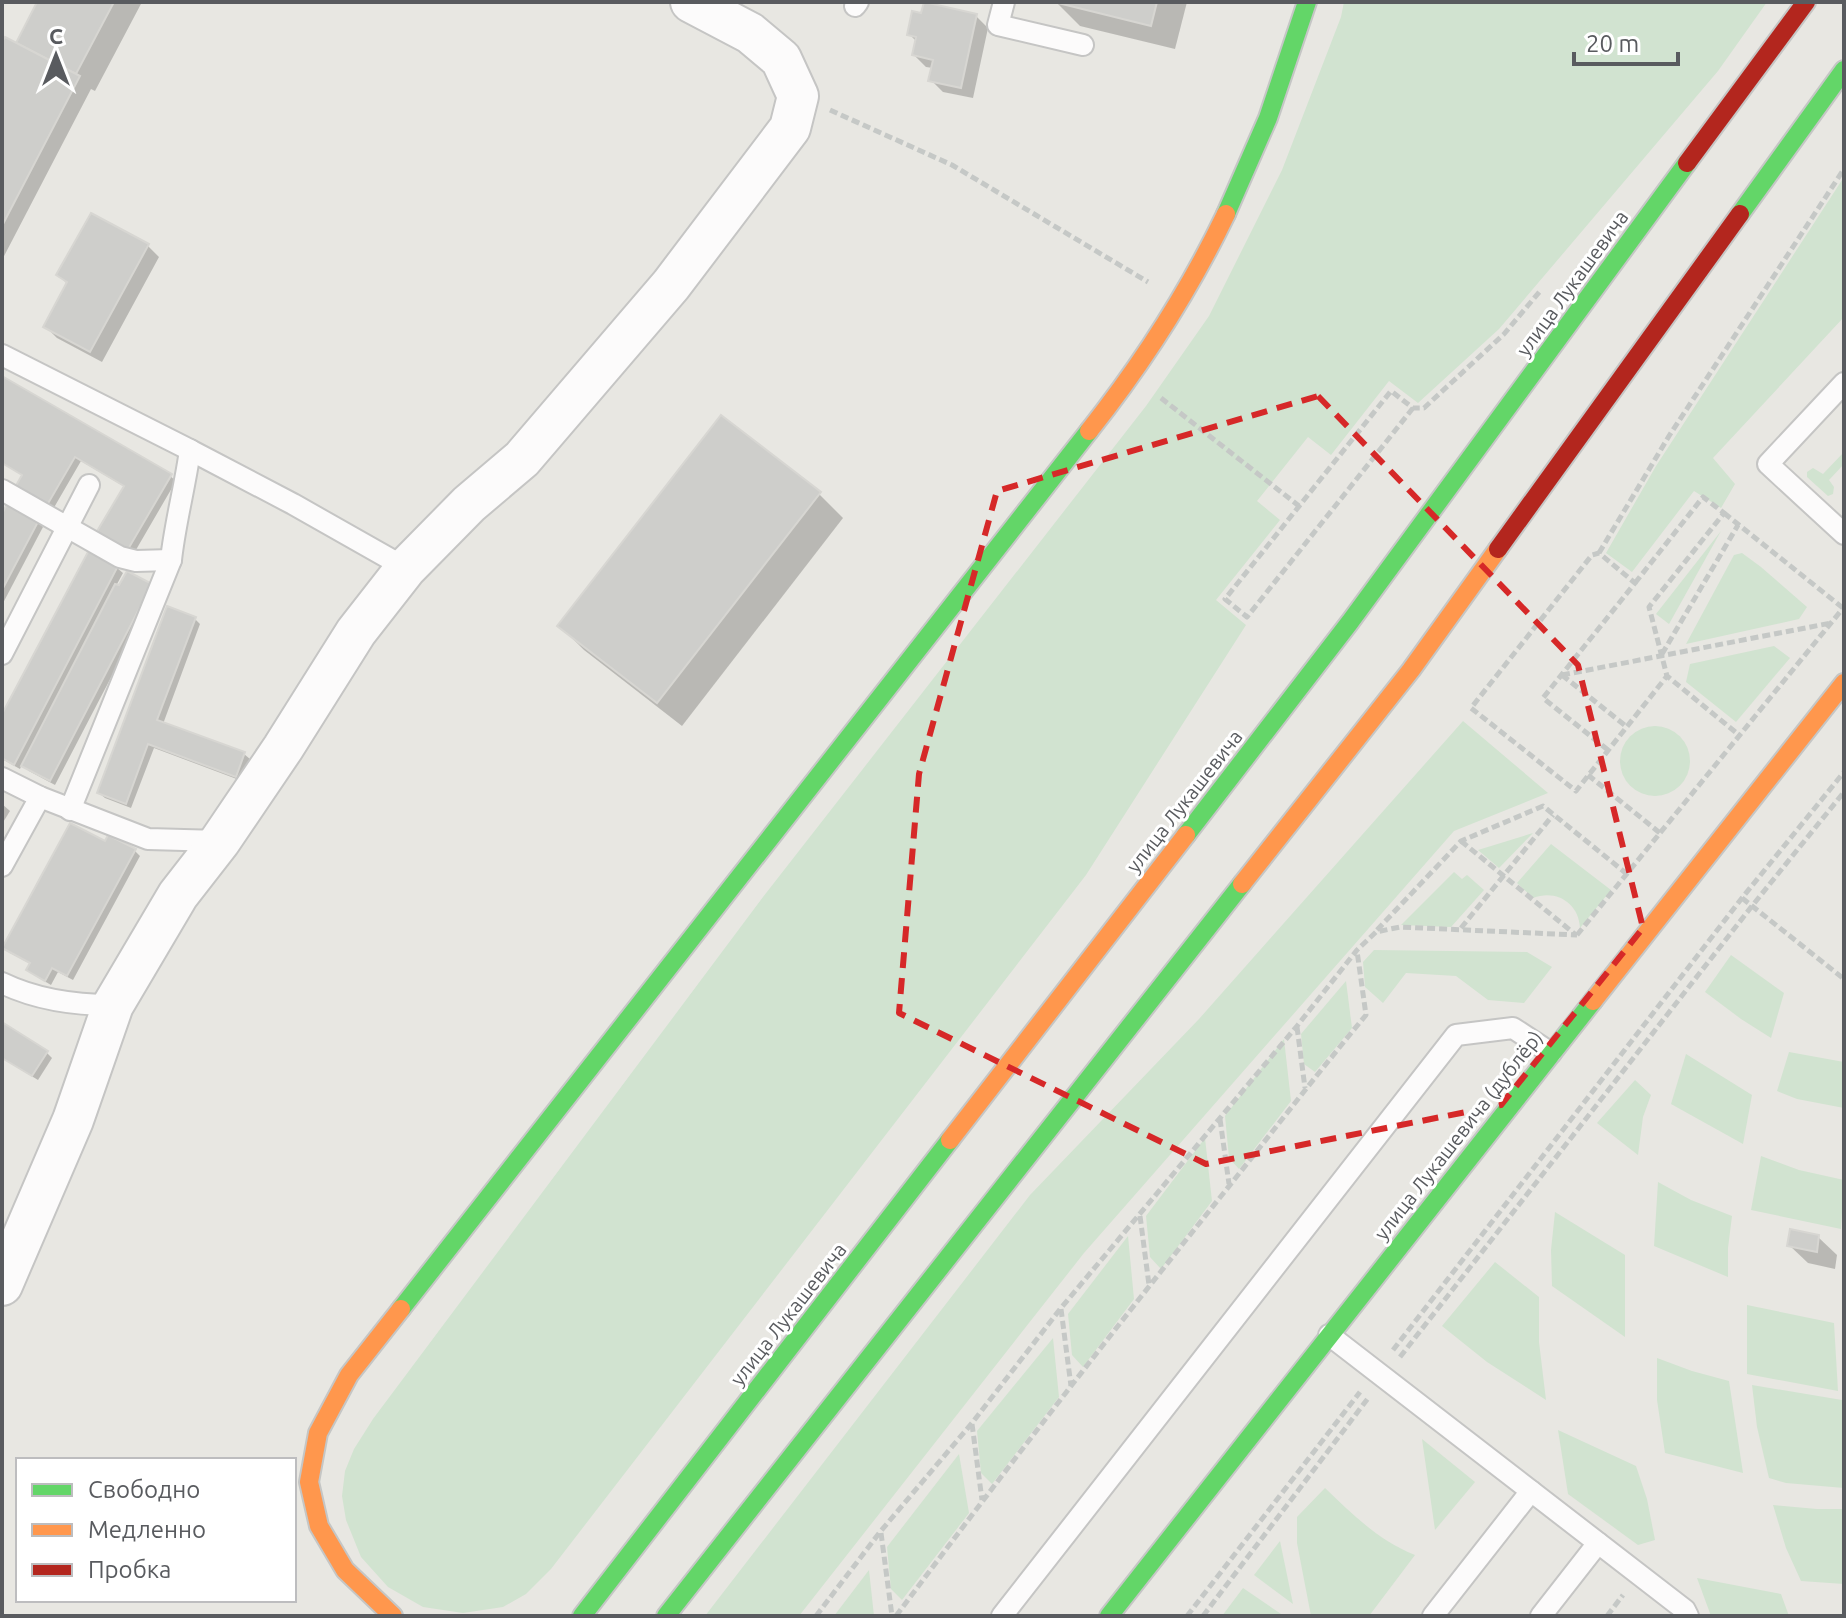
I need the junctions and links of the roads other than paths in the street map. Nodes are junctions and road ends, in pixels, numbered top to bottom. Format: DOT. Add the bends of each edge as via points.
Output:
graph roads {
  1 [pos="691,2"];
  2 [pos="1004,2"];
  3 [pos="1307,2"];
  4 [pos="1806,2"];
  5 [pos="1083,45"];
  6 [pos="1844,70"];
  7 [pos="2,355"];
  8 [pos="1844,383"];
  9 [pos="190,450"];
  10 [pos="89,485"];
  11 [pos="2,490"];
  12 [pos="1841,526"];
  13 [pos="68,527"];
  14 [pos="171,560"];
  15 [pos="406,568"];
  16 [pos="2,654"];
  17 [pos="1844,683"];
  18 [pos="2,778"];
  19 [pos="40,797"];
  20 [pos="70,810"];
  21 [pos="220,841"];
  22 [pos="2,866"];
  23 [pos="2,983"];
  24 [pos="113,1005"];
  25 [pos="1551,1053"];
  26 [pos="2,1285"];
  27 [pos="1329,1335"];
  28 [pos="1531,1491"];
  29 [pos="1598,1543"];
  30 [pos="601,1592"];
  31 [pos="1685,1614"];
  32 [pos="393,1616"];
  33 [pos="565,1616"];
  34 [pos="582,1616"];
  35 [pos="666,1616"];
  36 [pos="1002,1616"];
  37 [pos="1109,1616"];
  38 [pos="1433,1616"];
  39 [pos="1541,1616"];
  1 -- 15 [label="street" via="750,33 781,59 798,96 790,128 671,285 522,459"];
  2 -- 5 [label="lane" via="998,25"];
  3 -- 32 [label="main road" via="1252,157 1211,244 1122,389 349,1375 318,1433 309,1482 319,1526 345,1570"];
  4 -- 30 [label="main road, улица Лукашевича" via="1350,622"];
  6 -- 35 [label="main road" via="1411,670"];
  7 -- 9 [label="lane"];
  8 -- 12 [label="lane" via="1768,464"];
  9 -- 14 [label="lane"];
  9 -- 15 [label="lane"];
  10 -- 13 [label="lane"];
  11 -- 13 [label="lane"];
  13 -- 14 [label="lane" via="120,557"];
  13 -- 16 [label="lane"];
  14 -- 20 [label="lane"];
  15 -- 21 [label="street" via="356,632"];
  17 -- 25 [label="main road, улица Лукашевича (дублёр)"];
  18 -- 19 [label="lane"];
  19 -- 20 [label="lane"];
  19 -- 22 [label="lane"];
  20 -- 21 [label="lane" via="148,839"];
  21 -- 24 [label="street" via="178,895"];
  23 -- 24 [label="lane" via="79,1005"];
  24 -- 26 [label="street" via="73,1120"];
  25 -- 27 [label="main road, улица Лукашевича (дублёр)"];
  25 -- 36 [label="lane" via="1513,1028 1456,1035"];
  27 -- 28 [label="lane"];
  27 -- 37 [label="main road, улица Лукашевича (дублёр)"];
  28 -- 29 [label="lane"];
  28 -- 38 [label="lane"];
  29 -- 31 [label="lane"];
  29 -- 39 [label="lane"];
  30 -- 33 [label="main road"];
  30 -- 34 [label="main road, улица Лукашевича"];
}
